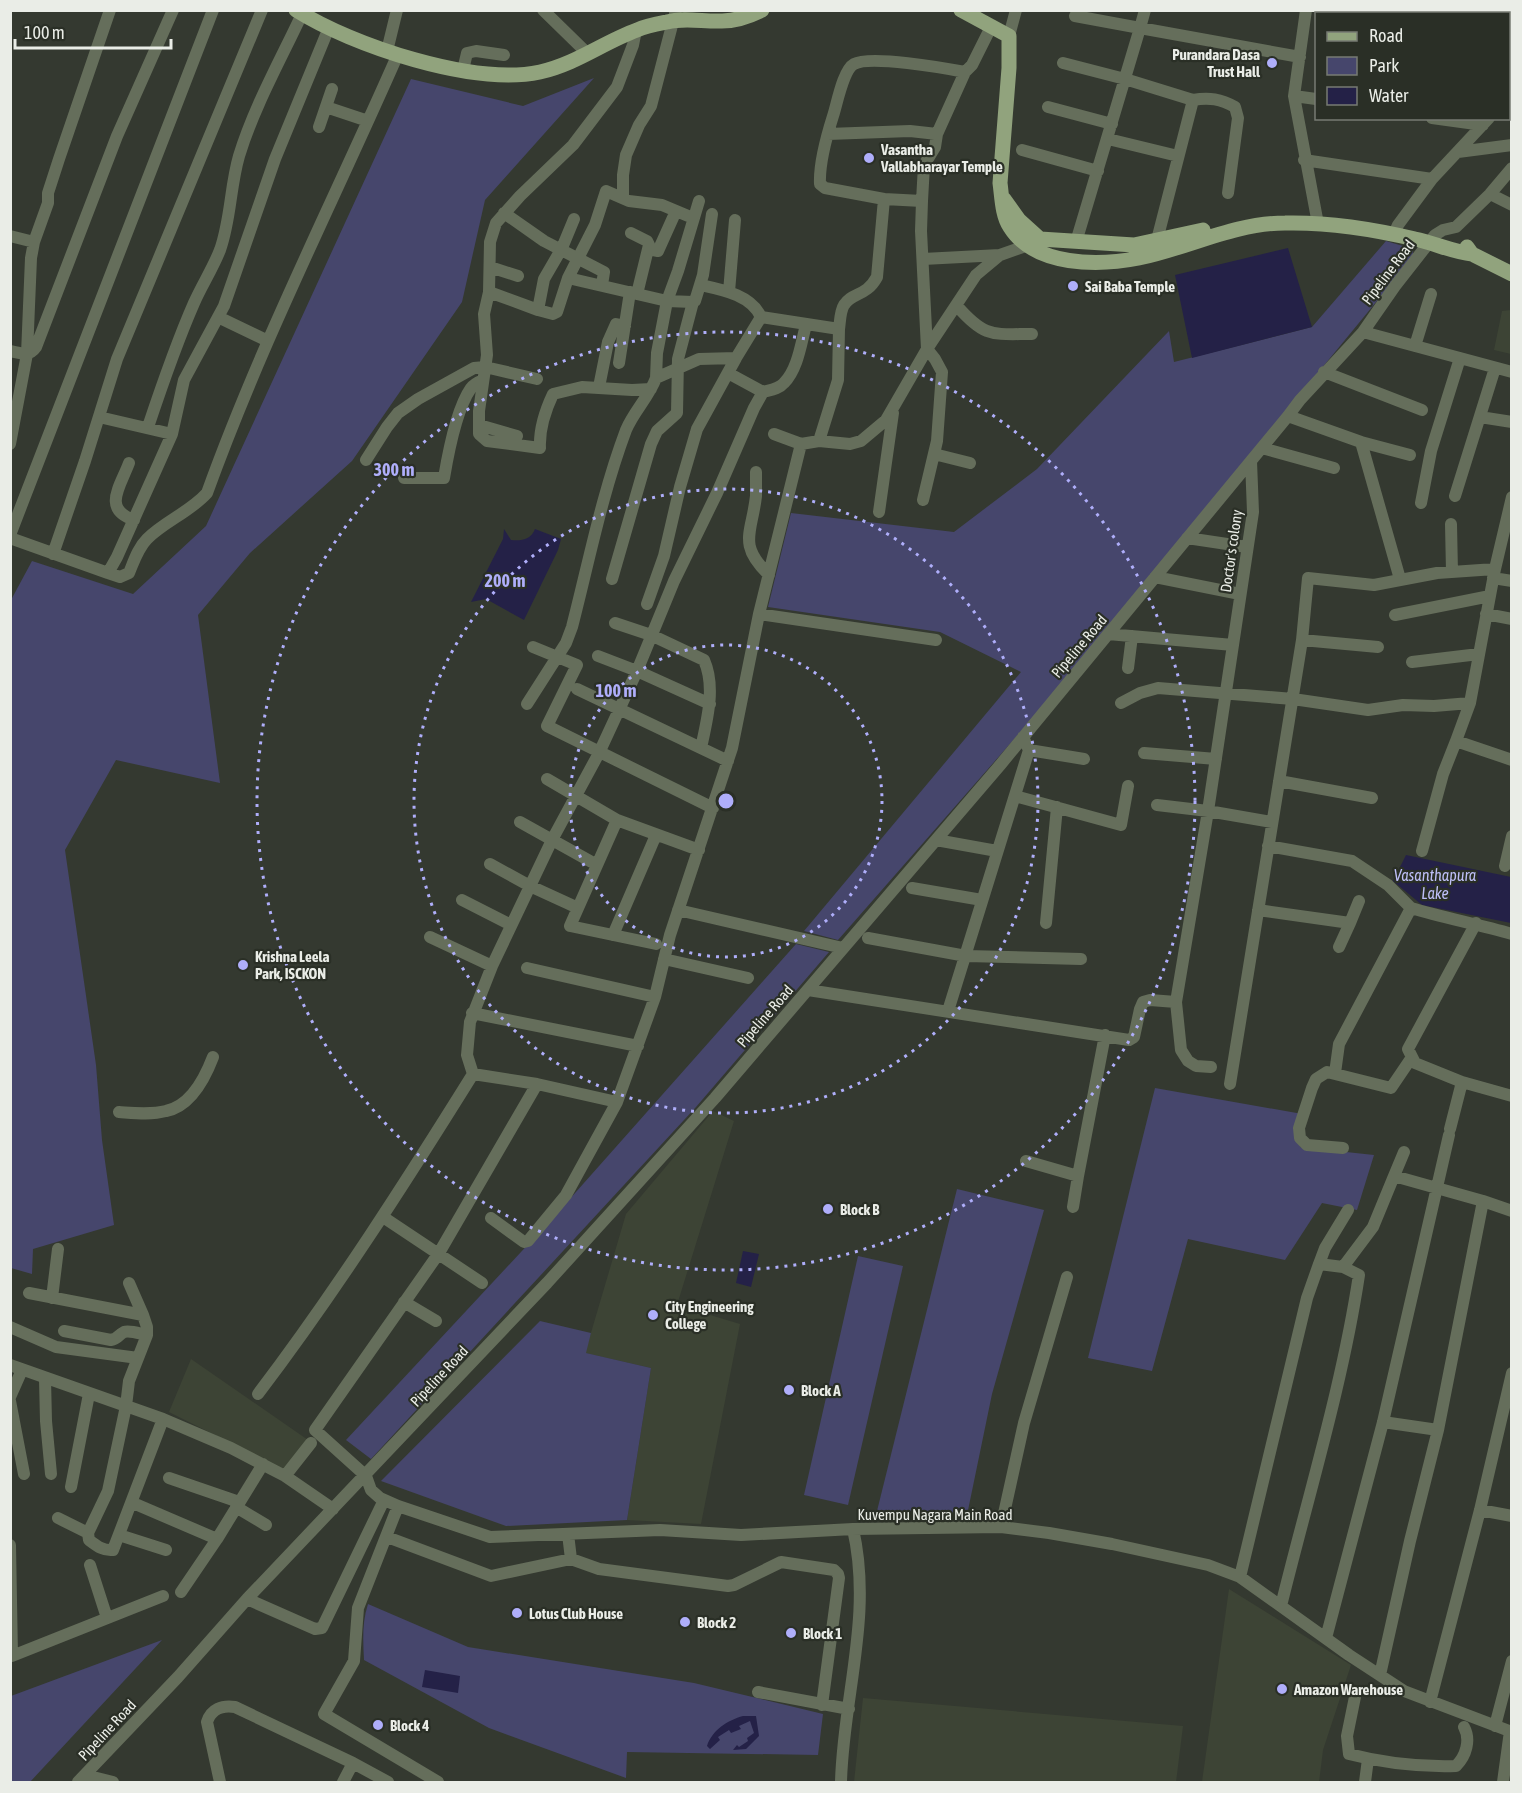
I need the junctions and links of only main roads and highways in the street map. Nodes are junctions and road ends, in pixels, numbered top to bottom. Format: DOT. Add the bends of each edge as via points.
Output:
graph roads {
  1 [pos="762,10"];
  2 [pos="961,10"];
  3 [pos="299,12"];
  4 [pos="672,14"];
  5 [pos="985,20"];
  6 [pos="1317,220"];
  7 [pos="1035,243"];
  8 [pos="1136,252"];
  9 [pos="1512,274"];
  1 -- 4 [label="main road" via="724,21"];
  2 -- 5 [label="main road"];
  3 -- 4 [label="main road" via="328,30 392,52 483,74 514,75 555,68"];
  5 -- 7 [label="main road" via="1009,36 1000,183 1006,218 1010,227"];
  6 -- 8 [label="main road" via="1247,227"];
  6 -- 8 [label="main road" via="1298,215 1238,220 1157,240"];
  6 -- 9 [label="main road" via="1396,230 1432,239"];
  7 -- 8 [label="main road" via="1076,242"];
  7 -- 8 [label="main road" via="1045,255 1064,260 1093,262"];
}
